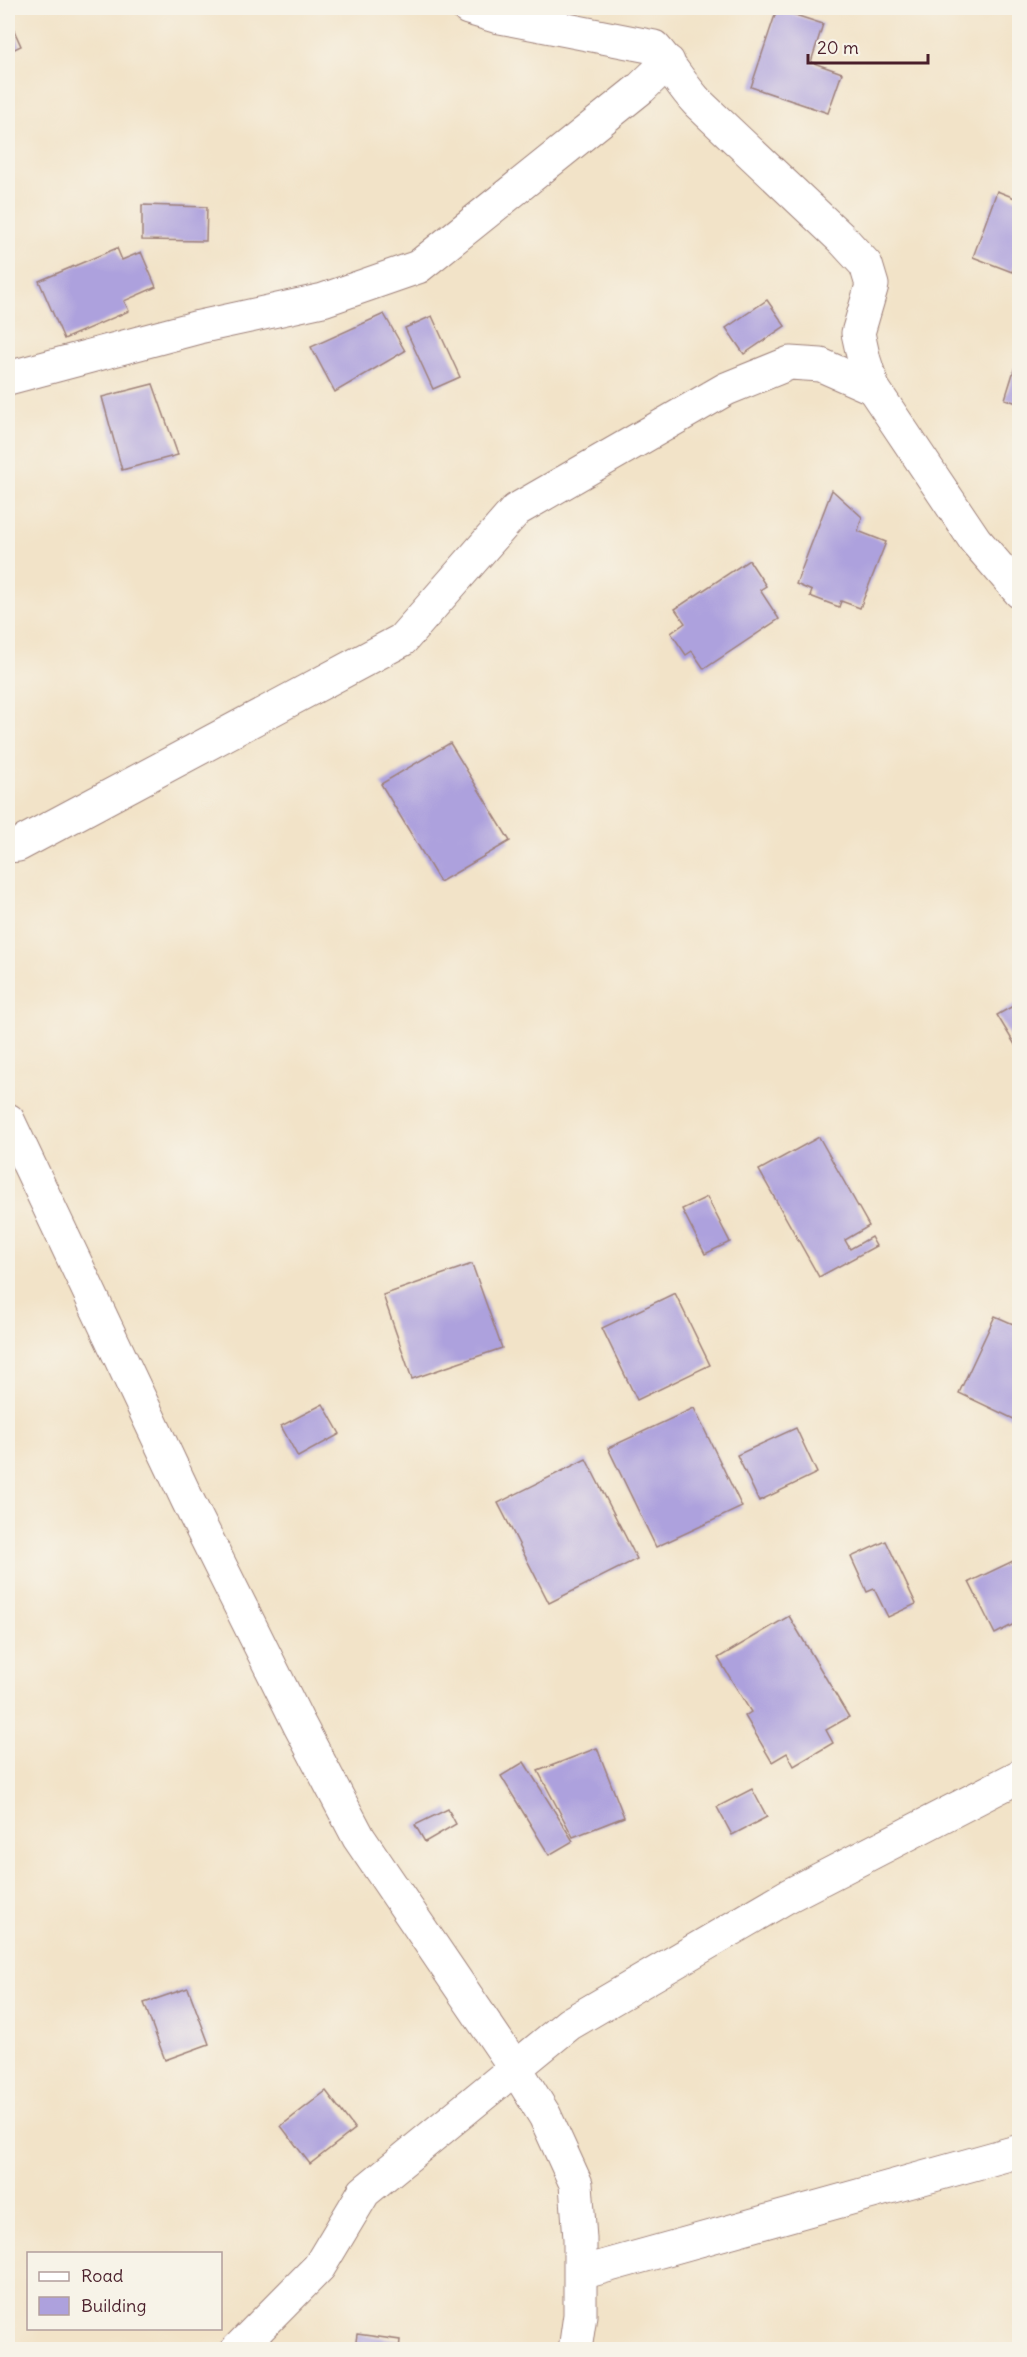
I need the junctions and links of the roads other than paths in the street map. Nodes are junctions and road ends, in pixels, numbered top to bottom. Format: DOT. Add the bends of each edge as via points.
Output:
graph roads {
  1 [pos="468,8"];
  2 [pos="668,62"];
  3 [pos="8,378"];
  4 [pos="873,388"];
  5 [pos="1020,592"];
  6 [pos="8,846"];
  7 [pos="8,1120"];
  8 [pos="1020,1776"];
  9 [pos="516,2069"];
  10 [pos="1020,2151"];
  11 [pos="580,2273"];
  12 [pos="237,2349"];
  13 [pos="575,2349"];
  1 -- 2 [label="street" via="654,47"];
  2 -- 3 [label="street" via="418,267 323,300 199,327"];
  2 -- 4 [label="street" via="683,88 866,264 872,285 858,333"];
  4 -- 5 [label="street" via="975,540"];
  4 -- 6 [label="street" via="820,365 790,363 726,389 516,510 402,640 28,839"];
  7 -- 9 [label="street" via="188,1502 359,1838"];
  8 -- 9 [label="street" via="775,1903 569,2024"];
  9 -- 11 [label="street" via="545,2116 576,2184"];
  9 -- 12 [label="street" via="364,2193 319,2267"];
  10 -- 11 [label="street"];
  11 -- 13 [label="street"];
}
